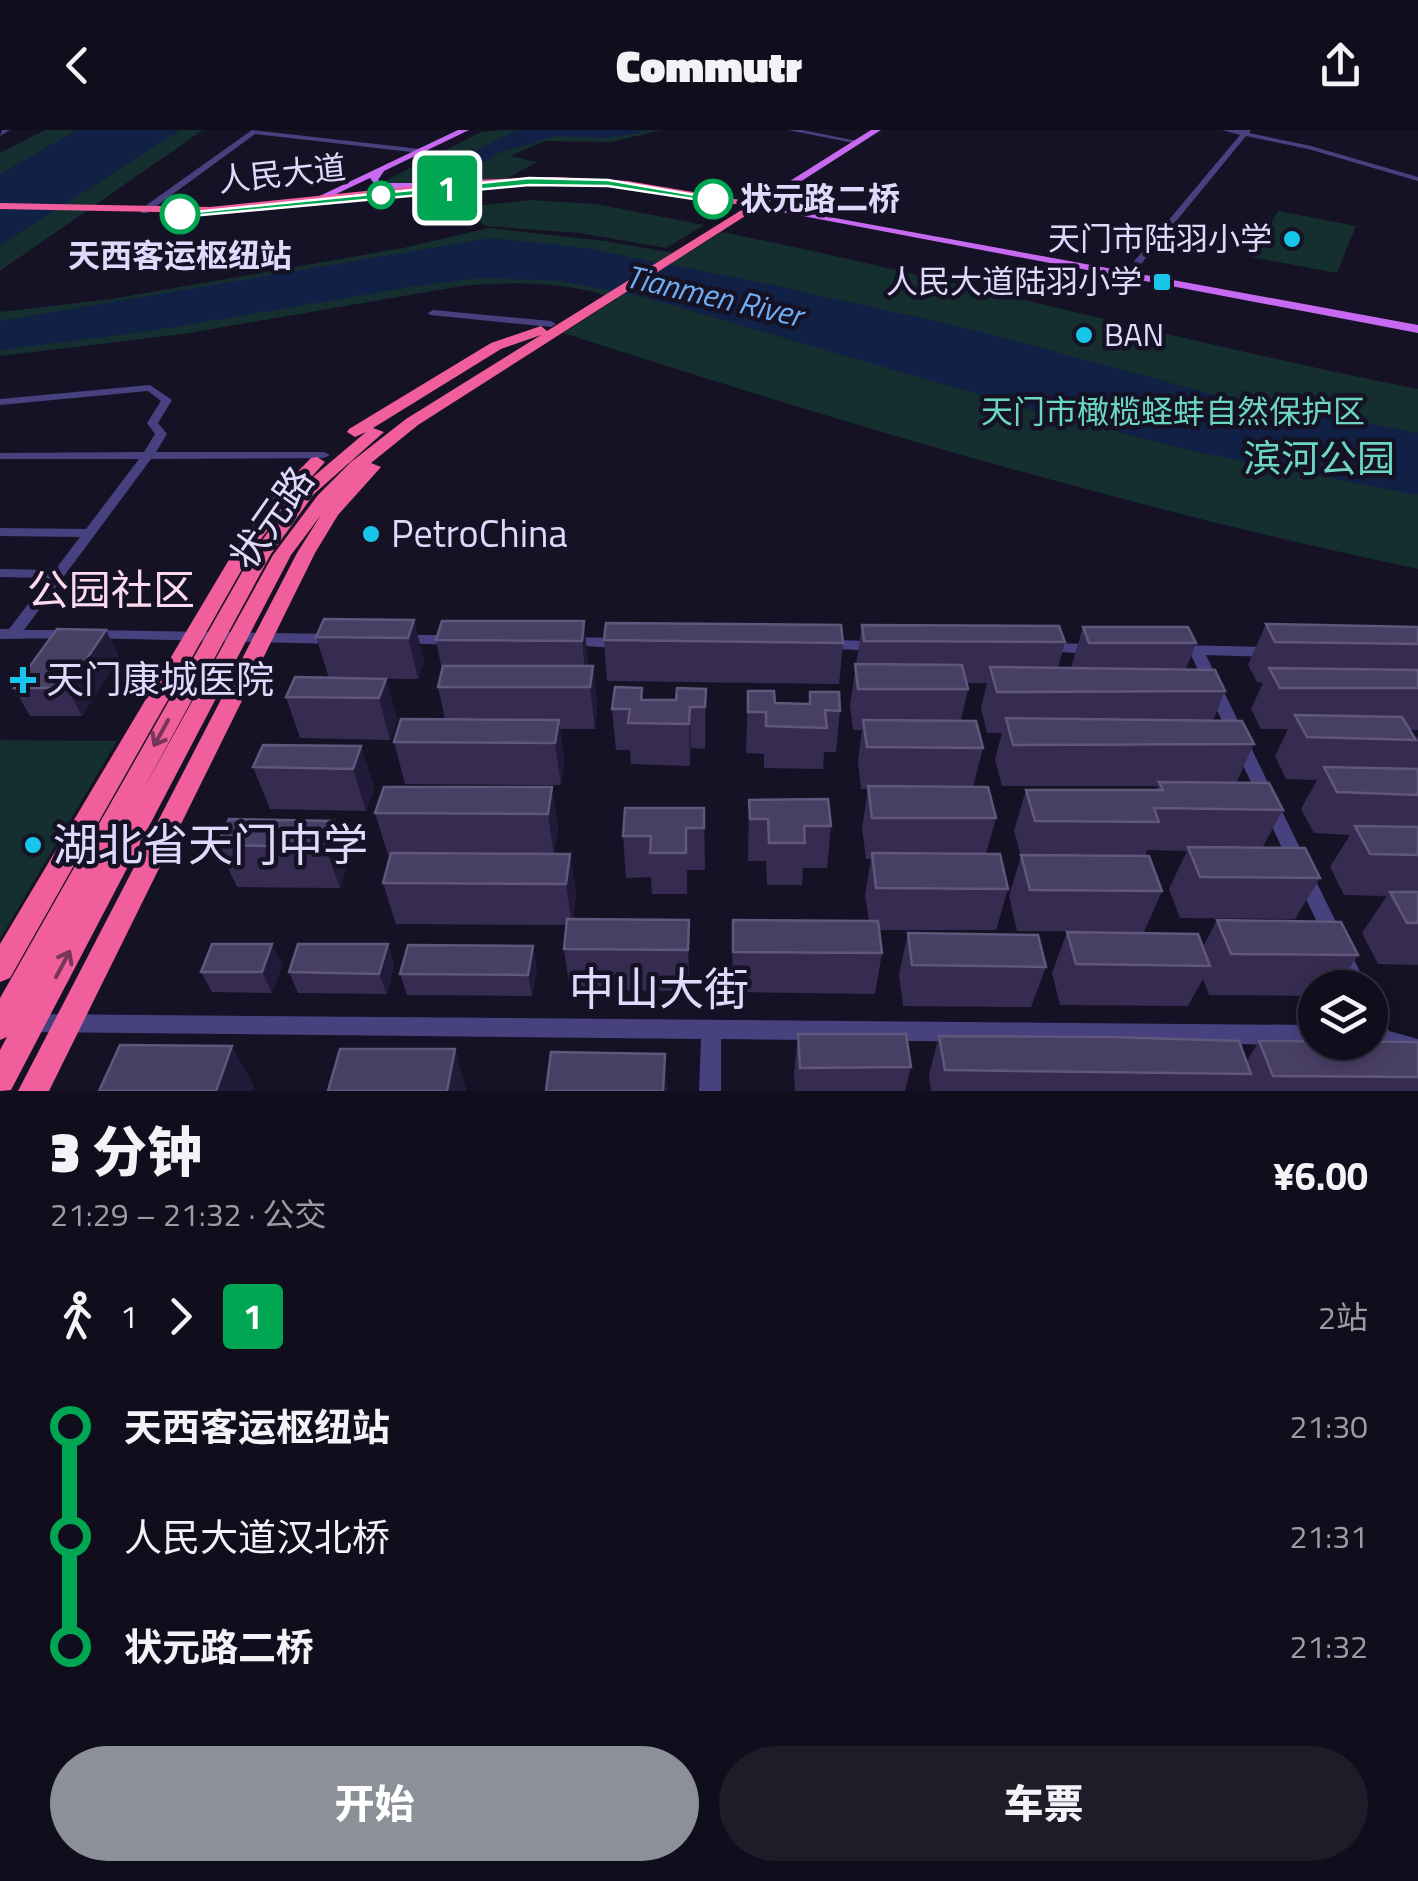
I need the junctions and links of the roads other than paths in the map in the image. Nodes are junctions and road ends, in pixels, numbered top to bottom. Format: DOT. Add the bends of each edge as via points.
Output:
graph roads {
  1 [pos="7,130"];
  2 [pos="346,130"];
  3 [pos="465,130"];
  4 [pos="792,130"];
  5 [pos="874,130"];
  6 [pos="1225,130"];
  7 [pos="255,131"];
  8 [pos="1246,132"];
  9 [pos="0,134"];
  10 [pos="326,140"];
  11 [pos="854,141"];
  12 [pos="420,151"];
  13 [pos="380,171"];
  14 [pos="1418,179"];
  15 [pos="472,183"];
  16 [pos="316,200"];
  17 [pos="754,204"];
  18 [pos="0,208"];
  19 [pos="144,210"];
  20 [pos="96,211"];
  21 [pos="1129,272"];
  22 [pos="433,313"];
  23 [pos="1418,328"];
  24 [pos="548,329"];
  25 [pos="0,402"];
  26 [pos="150,453"];
  27 [pos="324,455"];
  28 [pos="0,456"];
  29 [pos="324,508"];
  30 [pos="281,512"];
  31 [pos="0,532"];
  32 [pos="90,533"];
  33 [pos="300,562"];
  34 [pos="273,572"];
  35 [pos="0,573"];
  36 [pos="59,574"];
  37 [pos="6,634"];
  38 [pos="203,637"];
  39 [pos="237,638"];
  40 [pos="261,638"];
  41 [pos="360,639"];
  42 [pos="380,640"];
  43 [pos="478,641"];
  44 [pos="557,642"];
  45 [pos="636,643"];
  46 [pos="813,645"];
  47 [pos="890,646"];
  48 [pos="1024,648"];
  49 [pos="1119,650"];
  50 [pos="1158,650"];
  51 [pos="1196,650"];
  52 [pos="1288,652"];
  53 [pos="0,969"];
  54 [pos="1349,970"];
  55 [pos="31,1022"];
  56 [pos="68,1023"];
  57 [pos="1,1024"];
  58 [pos="711,1030"];
  59 [pos="1298,1035"];
  60 [pos="1388,1039"];
  61 [pos="1418,1049"];
  62 [pos="0,1080"];
  63 [pos="33,1091"];
  64 [pos="710,1091"];
  1 -- 9 [label="street"];
  2 -- 10 [label="street"];
  3 -- 12 [label="main road"];
  4 -- 11 [label="street"];
  5 -- 11 [label="main road"];
  5 -- 17 [label="main road"];
  6 -- 8 [label="street"];
  7 -- 10 [label="street"];
  7 -- 19 [label="street"];
  8 -- 14 [label="street"];
  8 -- 21 [label="street"];
  10 -- 12 [label="street"];
  11 -- 17 [label="main road"];
  12 -- 13 [label="main road"];
  13 -- 15 [label="main road" via="374,182 388,187"];
  13 -- 16 [label="main road"];
  15 -- 16 [label="highway, 人民大道"];
  15 -- 17 [label="highway, 人民大道" via="608,182"];
  16 -- 17 [label="highway, 人民大道" via="564,181"];
  16 -- 19 [label="highway, 人民大道"];
  16 -- 20 [label="highway, 人民大道" via="196,214"];
  17 -- 21 [label="main road, 人民大道"];
  17 -- 24 [label="highway, 状元路"];
  18 -- 20 [label="highway"];
  19 -- 20 [label="highway, 人民大道"];
  21 -- 23 [label="main road, 人民大道"];
  22 -- 24 [label="street"];
  24 -- 27 [label="highway" via="496,346"];
  24 -- 29 [label="highway" via="531,360 392,451"];
  24 -- 30 [label="highway, 状元路" via="362,442"];
  25 -- 26 [label="street" via="156,390 167,400 152,423 161,434"];
  26 -- 27 [label="street"];
  26 -- 28 [label="street"];
  26 -- 32 [label="street"];
  27 -- 30 [label="highway"];
  29 -- 33 [label="highway"];
  29 -- 34 [label="highway, 状元路"];
  30 -- 38 [label="highway, 状元路"];
  31 -- 32 [label="street"];
  32 -- 36 [label="street"];
  33 -- 34 [label="highway"];
  33 -- 40 [label="highway"];
  34 -- 39 [label="highway, 状元路"];
  35 -- 36 [label="street"];
  36 -- 37 [label="street"];
  37 -- 38 [label="street"];
  38 -- 39 [label="street"];
  38 -- 53 [label="highway"];
  38 -- 57 [label="highway, 状元路, one-way"];
  39 -- 40 [label="street"];
  55 -- 39 [label="highway, 状元路, one-way"];
  40 -- 41 [label="street"];
  40 -- 56 [label="highway"];
  42 -- 43 [label="street"];
  44 -- 45 [label="street"];
  46 -- 47 [label="street"];
  48 -- 49 [label="street"];
  50 -- 51 [label="street"];
  51 -- 52 [label="street"];
  51 -- 54 [label="street"];
  55 -- 56 [label="street, 中山大街"];
  55 -- 57 [label="street, 中山大街"];
  55 -- 62 [label="highway, 状元路"];
  56 -- 58 [label="street, 中山大街"];
  56 -- 63 [label="highway"];
  58 -- 59 [label="street, 中山大街"];
  58 -- 64 [label="street"];
  60 -- 61 [label="street"];
}
